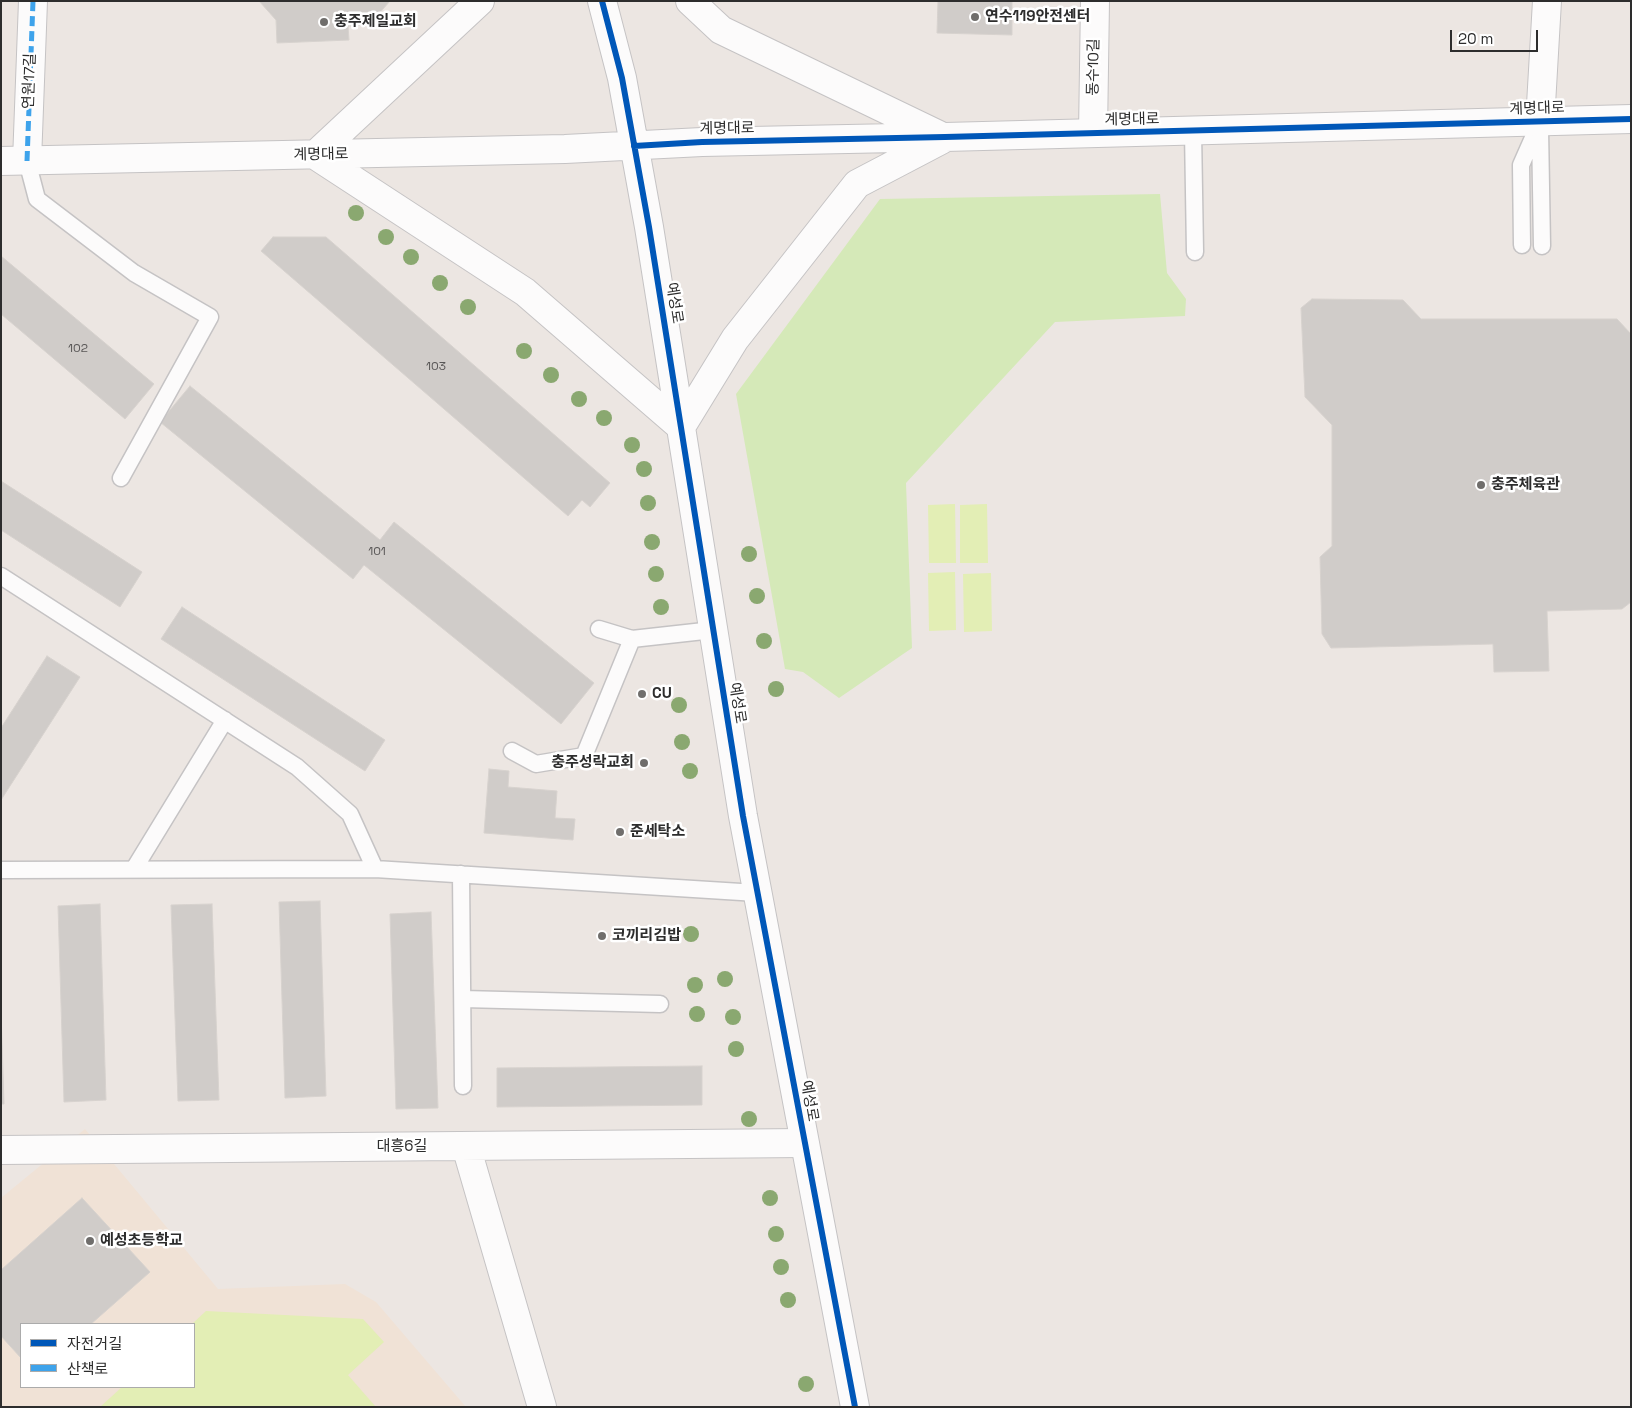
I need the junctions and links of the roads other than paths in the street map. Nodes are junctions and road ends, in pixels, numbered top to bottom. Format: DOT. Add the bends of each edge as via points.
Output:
graph roads {
  1 [pos="32,1"];
  2 [pos="480,1"];
  3 [pos="602,1"];
  4 [pos="690,1"];
  5 [pos="1095,1"];
  6 [pos="1547,1"];
  7 [pos="1631,119"];
  8 [pos="1540,122"];
  9 [pos="1193,131"];
  10 [pos="1093,134"];
  11 [pos="945,137"];
  12 [pos="634,146"];
  13 [pos="315,155"];
  14 [pos="14,161"];
  15 [pos="1522,245"];
  16 [pos="1542,246"];
  17 [pos="1195,252"];
  18 [pos="681,427"];
  19 [pos="121,478"];
  20 [pos="1,576"];
  21 [pos="599,630"];
  22 [pos="713,630"];
  23 [pos="632,639"];
  24 [pos="225,720"];
  25 [pos="512,752"];
  26 [pos="134,869"];
  27 [pos="375,869"];
  28 [pos="1,870"];
  29 [pos="461,874"];
  30 [pos="757,893"];
  31 [pos="463,1000"];
  32 [pos="660,1004"];
  33 [pos="463,1086"];
  34 [pos="804,1144"];
  35 [pos="466,1146"];
  36 [pos="1,1150"];
  37 [pos="542,1407"];
  38 [pos="855,1407"];
  1 -- 14 [label="street, 연원17길"];
  2 -- 13 [label="street"];
  3 -- 12 [label="street, 예성로" via="622,78"];
  4 -- 11 [label="street" via="721,30"];
  5 -- 10 [label="street, 동수10길"];
  6 -- 8 [label="street"];
  7 -- 8 [label="street, 계명대로"];
  8 -- 9 [label="street, 계명대로"];
  8 -- 15 [label="lane" via="1521,165"];
  8 -- 16 [label="lane"];
  9 -- 10 [label="street, 계명대로"];
  9 -- 17 [label="lane"];
  10 -- 11 [label="street, 계명대로"];
  11 -- 12 [label="street, 계명대로"];
  11 -- 18 [label="street" via="857,184 735,338"];
  12 -- 13 [label="street, 계명대로"];
  12 -- 18 [label="street, 예성로"];
  13 -- 14 [label="street, 계명대로"];
  13 -- 18 [label="street" via="525,292"];
  14 -- 19 [label="lane" via="37,199 134,273 210,317"];
  18 -- 22 [label="street, 예성로"];
  20 -- 24 [label="lane"];
  21 -- 23 [label="lane"];
  22 -- 23 [label="lane"];
  22 -- 30 [label="street, 예성로"];
  23 -- 25 [label="lane" via="584,756 536,764"];
  24 -- 26 [label="lane"];
  24 -- 27 [label="lane" via="297,767 350,814"];
  26 -- 27 [label="lane"];
  26 -- 28 [label="lane"];
  27 -- 29 [label="lane"];
  29 -- 30 [label="lane"];
  29 -- 31 [label="lane"];
  30 -- 34 [label="street, 예성로"];
  31 -- 32 [label="lane"];
  31 -- 33 [label="lane"];
  34 -- 35 [label="street, 대흥6길"];
  34 -- 38 [label="street, 예성로"];
  35 -- 36 [label="street, 대흥6길"];
  35 -- 37 [label="street"];
}
